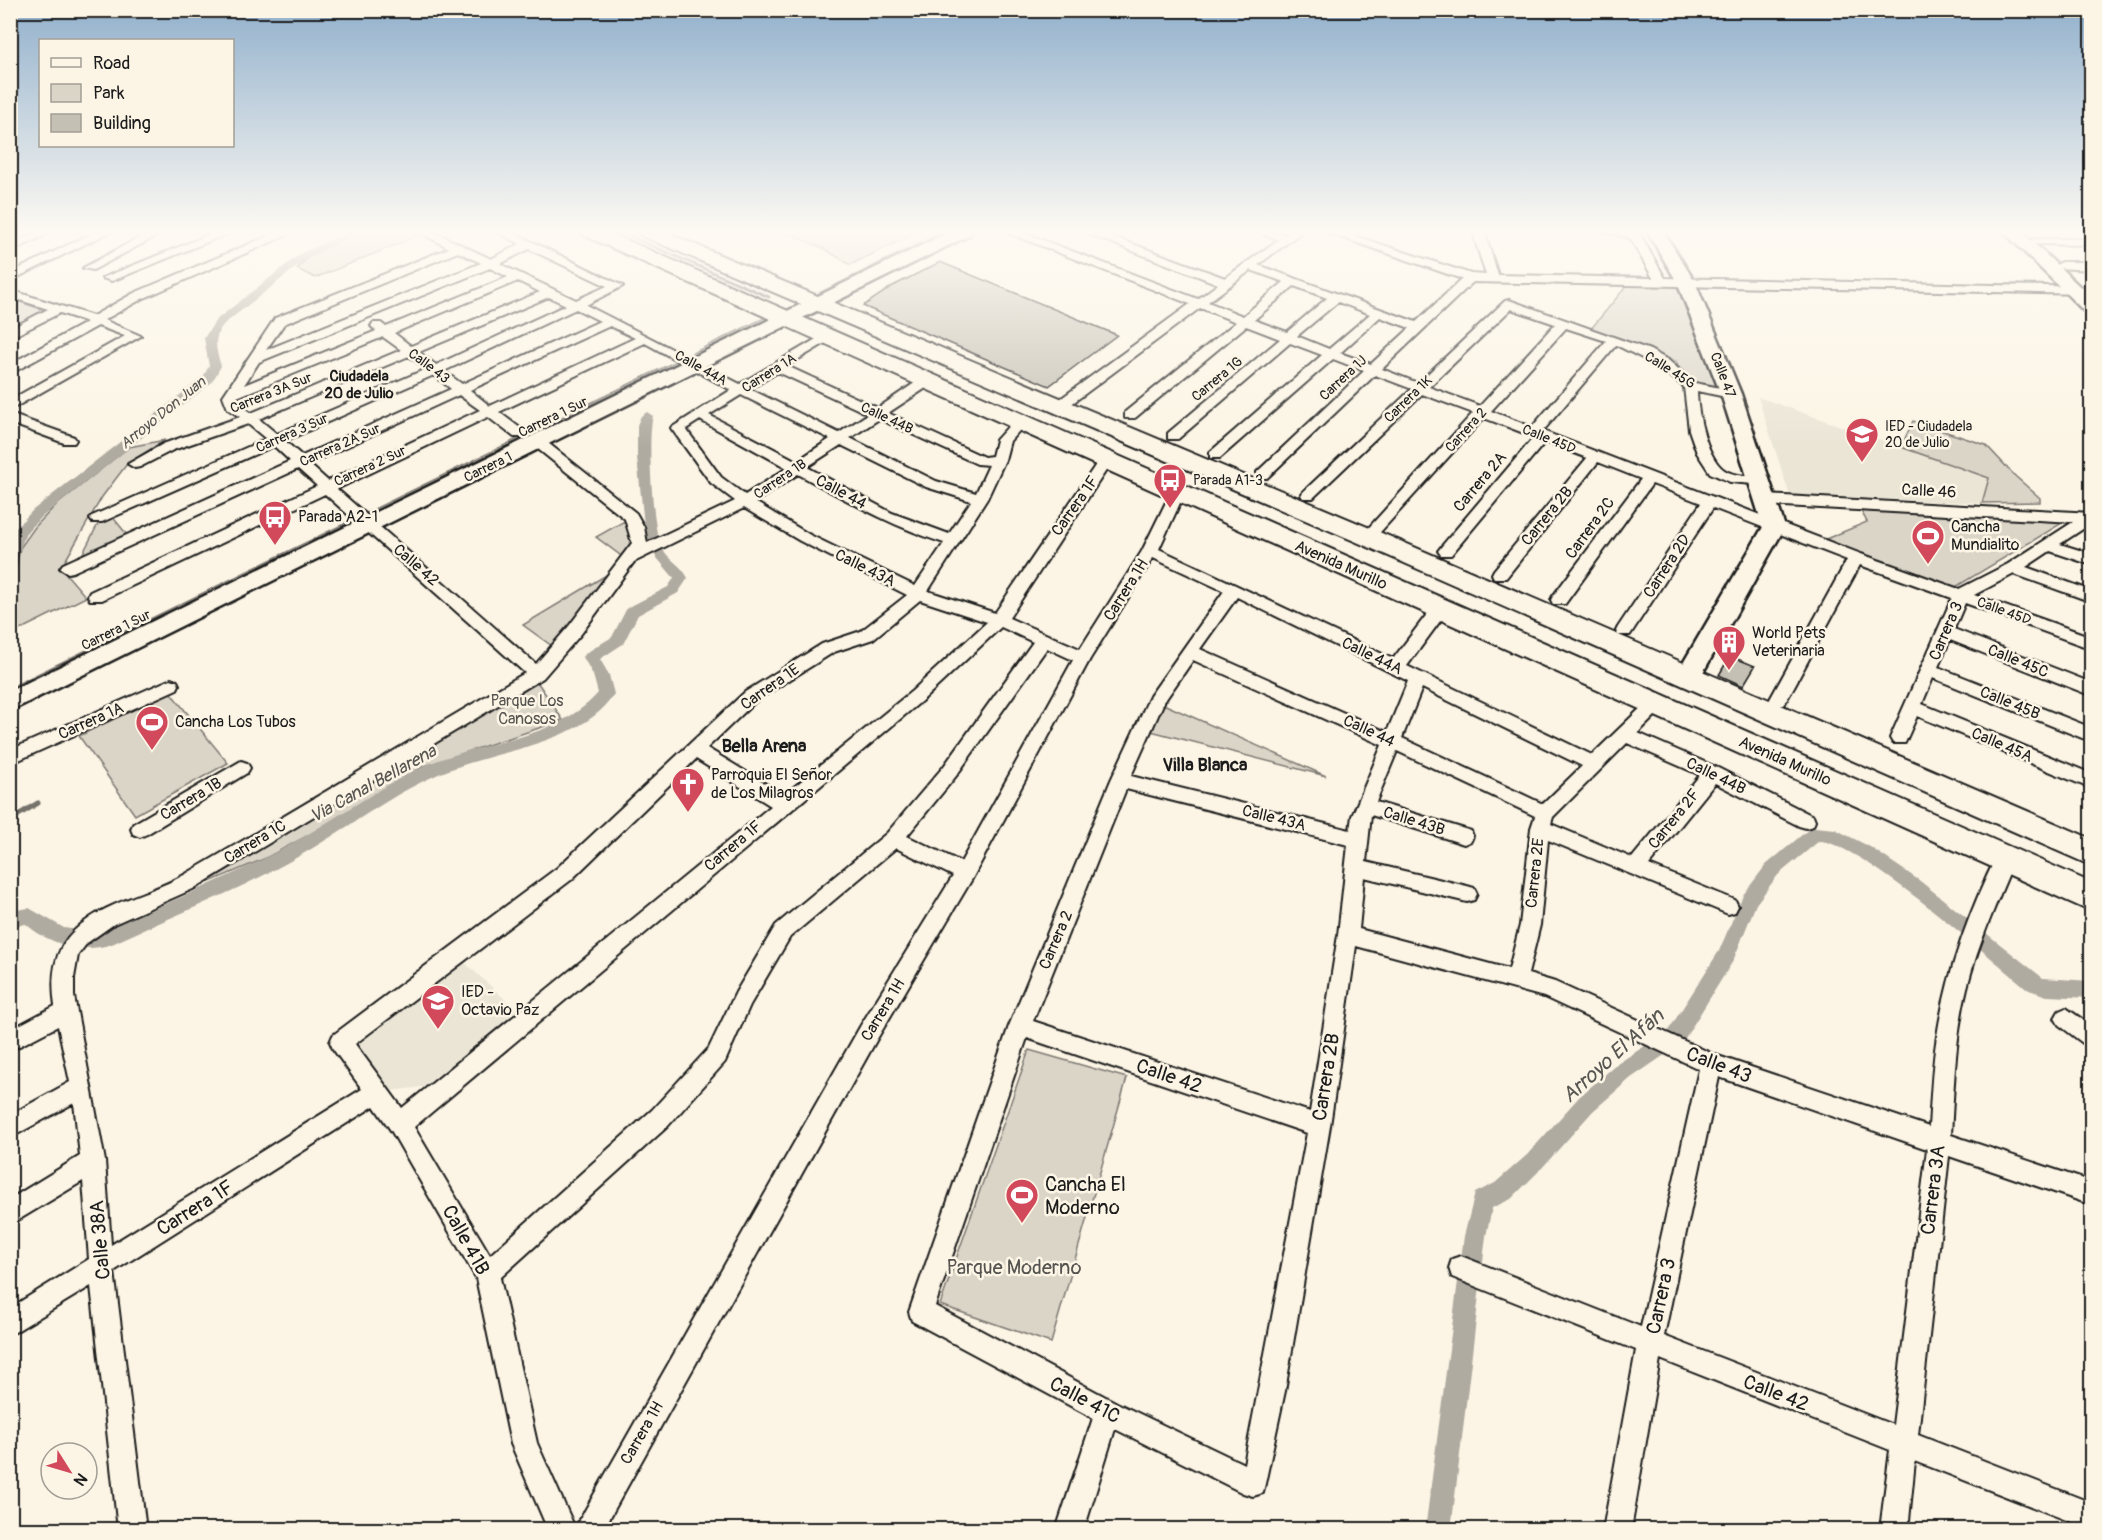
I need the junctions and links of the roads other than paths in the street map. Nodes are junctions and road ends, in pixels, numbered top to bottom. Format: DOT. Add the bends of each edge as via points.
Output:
graph roads {
  1 [pos="40,303"];
  2 [pos="110,303"];
  3 [pos="324,303"];
  4 [pos="347,303"];
  5 [pos="394,303"];
  6 [pos="455,303"];
  7 [pos="524,303"];
  8 [pos="573,303"];
  9 [pos="582,303"];
  10 [pos="755,303"];
  11 [pos="802,303"];
  12 [pos="819,303"];
  13 [pos="1196,303"];
  14 [pos="1267,303"];
  15 [pos="1329,303"];
  16 [pos="1349,303"];
  17 [pos="1444,303"];
  18 [pos="1694,303"];
  19 [pos="1199,304"];
  20 [pos="1509,304"];
  21 [pos="578,305"];
  22 [pos="58,309"];
  23 [pos="1378,313"];
  24 [pos="780,314"];
  25 [pos="364,315"];
  26 [pos="96,321"];
  27 [pos="611,321"];
  28 [pos="1245,321"];
  29 [pos="1564,322"];
  30 [pos="1418,327"];
  31 [pos="384,332"];
  32 [pos="10,334"];
  33 [pos="828,336"];
  34 [pos="1289,337"];
  35 [pos="645,338"];
  36 [pos="1614,340"];
  37 [pos="410,351"];
  38 [pos="1331,353"];
  39 [pos="256,359"];
  40 [pos="688,360"];
  41 [pos="778,367"];
  42 [pos="10,369"];
  43 [pos="435,370"];
  44 [pos="1374,370"];
  45 [pos="927,381"];
  46 [pos="1691,386"];
  47 [pos="1420,388"];
  48 [pos="741,390"];
  49 [pos="461,391"];
  50 [pos="1731,394"];
  51 [pos="230,396"];
  52 [pos="1060,405"];
  53 [pos="10,406"];
  54 [pos="488,411"];
  55 [pos="1482,412"];
  56 [pos="879,414"];
  57 [pos="700,415"];
  58 [pos="1130,415"];
  59 [pos="10,418"];
  60 [pos="250,418"];
  61 [pos="1020,422"];
  62 [pos="678,428"];
  63 [pos="1538,435"];
  64 [pos="1173,436"];
  65 [pos="528,438"];
  66 [pos="840,439"];
  67 [pos="276,440"];
  68 [pos="69,441"];
  69 [pos="1215,455"];
  70 [pos="1594,457"];
  71 [pos="998,460"];
  72 [pos="1106,460"];
  73 [pos="302,462"];
  74 [pos="135,464"];
  75 [pos="796,469"];
  76 [pos="1262,475"];
  77 [pos="1649,478"];
  78 [pos="325,487"];
  79 [pos="1763,491"];
  80 [pos="1178,492"];
  81 [pos="1308,495"];
  82 [pos="980,499"];
  83 [pos="746,502"];
  84 [pos="1709,502"];
  85 [pos="2090,518"];
  86 [pos="97,519"];
  87 [pos="362,520"];
  88 [pos="1774,527"];
  89 [pos="1368,537"];
  90 [pos="955,541"];
  91 [pos="2048,545"];
  92 [pos="1150,551"];
  93 [pos="1446,551"];
  94 [pos="1856,558"];
  95 [pos="2091,560"];
  96 [pos="625,561"];
  97 [pos="68,568"];
  98 [pos="2013,568"];
  99 [pos="1500,574"];
  100 [pos="1234,589"];
  101 [pos="918,594"];
  102 [pos="1961,595"];
  103 [pos="96,596"];
  104 [pos="2091,597"];
  105 [pos="1559,600"];
  106 [pos="1440,609"];
  107 [pos="999,620"];
  108 [pos="1624,631"];
  109 [pos="1946,632"];
  110 [pos="1044,639"];
  111 [pos="2091,643"];
  112 [pos="1191,652"];
  113 [pos="1083,657"];
  114 [pos="1396,668"];
  115 [pos="1929,670"];
  116 [pos="537,674"];
  117 [pos="1688,677"];
  118 [pos="1418,678"];
  119 [pos="10,682"];
  120 [pos="171,685"];
  121 [pos="2091,690"];
  122 [pos="1778,701"];
  123 [pos="10,702"];
  124 [pos="1656,704"];
  125 [pos="1913,707"];
  126 [pos="1624,734"];
  127 [pos="2091,735"];
  128 [pos="1899,738"];
  129 [pos="1392,741"];
  130 [pos="696,750"];
  131 [pos="11,757"];
  132 [pos="1594,764"];
  133 [pos="241,768"];
  134 [pos="1712,773"];
  135 [pos="1120,780"];
  136 [pos="2091,782"];
  137 [pos="783,804"];
  138 [pos="1365,806"];
  139 [pos="1543,821"];
  140 [pos="1806,821"];
  141 [pos="140,829"];
  142 [pos="1464,836"];
  143 [pos="894,838"];
  144 [pos="1358,840"];
  145 [pos="2091,853"];
  146 [pos="2005,859"];
  147 [pos="1636,866"];
  148 [pos="1355,867"];
  149 [pos="965,873"];
  150 [pos="1467,894"];
  151 [pos="2091,898"];
  152 [pos="1728,906"];
  153 [pos="1348,936"];
  154 [pos="68,952"];
  155 [pos="1516,980"];
  156 [pos="65,1011"];
  157 [pos="2066,1018"];
  158 [pos="1020,1026"];
  159 [pos="2091,1040"];
  160 [pos="10,1041"];
  161 [pos="341,1042"];
  162 [pos="1711,1064"];
  163 [pos="82,1087"];
  164 [pos="378,1091"];
  165 [pos="400,1124"];
  166 [pos="1318,1126"];
  167 [pos="10,1127"];
  168 [pos="1939,1143"];
  169 [pos="94,1161"];
  170 [pos="2091,1194"];
  171 [pos="10,1213"];
  172 [pos="101,1267"];
  173 [pos="1461,1268"];
  174 [pos="487,1274"];
  175 [pos="921,1312"];
  176 [pos="10,1323"];
  177 [pos="1650,1343"];
  178 [pos="1108,1412"];
  179 [pos="1902,1443"];
  180 [pos="1253,1483"];
  181 [pos="2091,1517"];
  182 [pos="132,1530"];
  183 [pos="562,1530"];
  184 [pos="588,1530"];
  185 [pos="1070,1530"];
  186 [pos="1617,1530"];
  187 [pos="1894,1530"];
  1 -- 22 [label="street"];
  2 -- 26 [label="street"];
  3 -- 39 [label="street" via="279,321"];
  4 -- 25 [label="street, Calle 43"];
  5 -- 25 [label="street"];
  6 -- 31 [label="street"];
  7 -- 37 [label="street, Carrera 3A Sur"];
  8 -- 21 [label="street, Calle 44A"];
  9 -- 21 [label="street, Carrera 3 Sur"];
  10 -- 24 [label="main road, Avenida Murillo"];
  11 -- 24 [label="street"];
  12 -- 52 [label="main road"];
  13 -- 19 [label="street, Calle 45D"];
  14 -- 28 [label="street"];
  15 -- 34 [label="street, Carrera 1G"];
  16 -- 23 [label="street"];
  17 -- 30 [label="street, Carrera 1J"];
  18 -- 50 [label="street, Calle 47"];
  19 -- 28 [label="street, Calle 45D"];
  19 -- 52 [label="street"];
  20 -- 29 [label="street, Calle 45G"];
  20 -- 47 [label="street, Carrera 1K"];
  21 -- 27 [label="street, Calle 44A"];
  21 -- 43 [label="street, Carrera 3 Sur"];
  22 -- 26 [label="street"];
  22 -- 32 [label="street"];
  23 -- 30 [label="street"];
  23 -- 38 [label="street"];
  24 -- 33 [label="main road, Avenida Murillo"];
  24 -- 40 [label="street, Carrera 1"];
  25 -- 31 [label="street, Calle 43"];
  25 -- 39 [label="street"];
  26 -- 42 [label="street"];
  26 -- 53 [label="street" via="135,336"];
  27 -- 35 [label="street, Calle 44A"];
  27 -- 49 [label="street, Carrera 2A Sur"];
  28 -- 34 [label="street, Calle 45D"];
  28 -- 58 [label="street"];
  29 -- 36 [label="street, Calle 45G"];
  29 -- 55 [label="street, Carrera 2"];
  30 -- 44 [label="street, Carrera 1J"];
  31 -- 37 [label="street, Calle 43"];
  31 -- 51 [label="street"];
  33 -- 41 [label="street, Carrera 1A"];
  33 -- 45 [label="main road, Avenida Murillo"];
  34 -- 38 [label="street, Calle 45D"];
  34 -- 64 [label="street, Carrera 1G"];
  35 -- 40 [label="street, Calle 44A"];
  35 -- 54 [label="street, Carrera 2 Sur"];
  36 -- 46 [label="street, Calle 45G" via="1664,363"];
  36 -- 63 [label="street, Carrera 2A"];
  37 -- 43 [label="street, Calle 43"];
  37 -- 60 [label="street, Carrera 3A Sur"];
  38 -- 44 [label="street, Calle 45D"];
  38 -- 69 [label="street"];
  39 -- 51 [label="street"];
  40 -- 48 [label="street, Calle 44A"];
  40 -- 65 [label="street, Carrera 1"];
  41 -- 48 [label="street, Carrera 1A"];
  41 -- 56 [label="street, Calle 44B"];
  43 -- 49 [label="street, Calle 43"];
  43 -- 67 [label="street, Carrera 3 Sur"];
  44 -- 47 [label="street, Calle 45D"];
  44 -- 76 [label="street, Carrera 1J"];
  45 -- 56 [label="street, Carrera 1B"];
  45 -- 61 [label="main road, Avenida Murillo"];
  46 -- 50 [label="street, Calle 45G"];
  46 -- 79 [label="street, Calle 46" via="1689,403 1698,436 1715,471"];
  47 -- 55 [label="street, Calle 45D"];
  47 -- 81 [label="street, Carrera 1K"];
  48 -- 57 [label="street, Carrera 1A"];
  48 -- 66 [label="street, Calle 44A"];
  49 -- 54 [label="street, Calle 43"];
  49 -- 73 [label="street, Carrera 2A Sur"];
  50 -- 79 [label="street, Calle 47"];
  51 -- 60 [label="street, Calle 42" via="233,406"];
  52 -- 89 [label="main road"];
  54 -- 65 [label="street, Calle 43"];
  54 -- 78 [label="street, Carrera 2 Sur"];
  55 -- 63 [label="street, Calle 45D"];
  55 -- 89 [label="street, Carrera 2"];
  56 -- 66 [label="street, Carrera 1B"];
  56 -- 71 [label="street, Calle 44B" via="982,461"];
  57 -- 62 [label="street, Carrera 1A"];
  57 -- 75 [label="street, Calle 44"];
  59 -- 68 [label="street"];
  60 -- 67 [label="street, Calle 42"];
  60 -- 74 [label="street, Carrera 3A Sur" via="188,439"];
  61 -- 71 [label="street, Carrera 1E" via="1004,440"];
  61 -- 72 [label="main road, Avenida Murillo"];
  62 -- 83 [label="street, Calle 43A" via="716,480"];
  63 -- 70 [label="street, Calle 45D"];
  63 -- 93 [label="street, Carrera 2A"];
  65 -- 87 [label="street, Carrera 1"];
  65 -- 96 [label="street, Calle 43" via="631,516 638,527 640,543"];
  66 -- 75 [label="street, Carrera 1B"];
  66 -- 82 [label="street, Calle 44A" via="931,484"];
  67 -- 73 [label="street, Calle 42"];
  67 -- 86 [label="street, Carrera 3 Sur"];
  70 -- 77 [label="street, Calle 45D"];
  70 -- 99 [label="street, Carrera 2B"];
  71 -- 82 [label="street, Carrera 1E"];
  72 -- 80 [label="main road, Avenida Murillo"];
  72 -- 107 [label="street, Carrera 1F"];
  73 -- 78 [label="street, Calle 42"];
  73 -- 97 [label="street, Carrera 2A Sur"];
  75 -- 83 [label="street, Carrera 1B"];
  75 -- 90 [label="street, Calle 44" via="913,528"];
  77 -- 84 [label="street, Calle 45D"];
  77 -- 105 [label="street, Carrera 2C"];
  78 -- 87 [label="street, Calle 42"];
  78 -- 103 [label="street, Carrera 2 Sur"];
  79 -- 85 [label="street, Calle 46"];
  79 -- 88 [label="street, Calle 47"];
  80 -- 92 [label="street, Carrera 1H"];
  80 -- 106 [label="main road, Avenida Murillo"];
  82 -- 90 [label="street, Carrera 1E"];
  83 -- 96 [label="street, Carrera 1B"];
  83 -- 101 [label="street, Calle 43A" via="805,538"];
  84 -- 88 [label="street, Calle 45D"];
  84 -- 108 [label="street, Carrera 2D"];
  85 -- 91 [label="street, Carrera 3"];
  87 -- 116 [label="street, Calle 42"];
  87 -- 119 [label="street, Carrera 1 Sur"];
  87 -- 123 [label="street, Carrera 1"];
  88 -- 94 [label="street, Calle 45D"];
  88 -- 117 [label="street"];
  89 -- 117 [label="main road"];
  90 -- 101 [label="street, Carrera 1E"];
  91 -- 95 [label="street"];
  91 -- 98 [label="street, Carrera 3"];
  92 -- 100 [label="street, Calle 44A"];
  92 -- 113 [label="street, Carrera 1H"];
  94 -- 102 [label="street, Calle 45D"];
  94 -- 122 [label="street"];
  96 -- 116 [label="street, Carrera 1C"];
  98 -- 102 [label="street, Carrera 3"];
  98 -- 104 [label="street"];
  100 -- 112 [label="street, Carrera 2"];
  100 -- 114 [label="street, Calle 44A"];
  101 -- 107 [label="street, Calle 43A"];
  101 -- 130 [label="street, Carrera 1E" via="867,635 828,648 751,696"];
  102 -- 109 [label="street, Carrera 3"];
  102 -- 111 [label="street, Calle 45D"];
  106 -- 114 [label="street"];
  106 -- 124 [label="main road, Avenida Murillo"];
  107 -- 110 [label="street, Calle 43A"];
  107 -- 137 [label="street, Carrera 1F" via="918,695"];
  109 -- 115 [label="street, Carrera 3"];
  109 -- 121 [label="street, Calle 45C"];
  110 -- 113 [label="street, Calle 43A"];
  110 -- 143 [label="street" via="950,771"];
  112 -- 129 [label="street, Calle 44"];
  112 -- 135 [label="street, Carrera 2" via="1156,700"];
  113 -- 149 [label="street, Carrera 1H"];
  114 -- 118 [label="street, Calle 44A"];
  115 -- 125 [label="street, Carrera 3"];
  115 -- 127 [label="street, Calle 45B"];
  116 -- 154 [label="street, Carrera 1C" via="182,885 113,915 83,933"];
  117 -- 145 [label="main road"];
  118 -- 129 [label="street, Carrera 2B"];
  118 -- 132 [label="street, Calle 44A"];
  120 -- 131 [label="street, Carrera 1A"];
  124 -- 126 [label="street"];
  124 -- 146 [label="main road, Avenida Murillo"];
  125 -- 128 [label="street, Carrera 3"];
  125 -- 136 [label="street, Calle 45A"];
  126 -- 132 [label="street"];
  126 -- 134 [label="street, Calle 44B"];
  129 -- 138 [label="street, Carrera 2B"];
  129 -- 139 [label="street, Calle 44"];
  130 -- 137 [label="street"];
  130 -- 161 [label="street, Carrera 1E" via="564,874"];
  132 -- 139 [label="street"];
  133 -- 141 [label="street, Carrera 1B"];
  134 -- 140 [label="street, Calle 44B"];
  134 -- 147 [label="street, Carrera 2F"];
  135 -- 144 [label="street, Calle 43A"];
  135 -- 158 [label="street, Carrera 2"];
  137 -- 165 [label="street, Carrera 1F"];
  138 -- 142 [label="street, Calle 43B"];
  138 -- 144 [label="street, Carrera 2B"];
  139 -- 147 [label="street"];
  139 -- 155 [label="street, Carrera 2E" via="1530,925"];
  143 -- 149 [label="street"];
  143 -- 174 [label="street" via="783,931 743,999 717,1055 660,1119"];
  144 -- 148 [label="street, Carrera 2B"];
  146 -- 151 [label="main road, Avenida Murillo"];
  146 -- 168 [label="street, Carrera 3A" via="1972,933 1947,1038"];
  147 -- 152 [label="street"];
  148 -- 150 [label="street"];
  148 -- 153 [label="street, Carrera 2B"];
  149 -- 184 [label="street, Carrera 1H" via="869,1032"];
  153 -- 155 [label="street, Calle 43"];
  153 -- 166 [label="street, Carrera 2B"];
  154 -- 156 [label="street, Calle 38A" via="63,967"];
  155 -- 162 [label="street, Calle 43" via="1590,1006"];
  156 -- 160 [label="street"];
  156 -- 163 [label="street, Calle 38A"];
  157 -- 159 [label="street"];
  158 -- 166 [label="street, Calle 42"];
  158 -- 175 [label="street, Carrera 2"];
  161 -- 164 [label="street, Calle 41B"];
  162 -- 168 [label="street, Calle 43"];
  162 -- 177 [label="street, Carrera 3"];
  163 -- 167 [label="street"];
  163 -- 169 [label="street, Calle 38A"];
  164 -- 165 [label="street, Calle 41B"];
  164 -- 172 [label="street, Carrera 1F"];
  165 -- 174 [label="street, Calle 41B"];
  166 -- 180 [label="street, Carrera 2B"];
  168 -- 170 [label="street, Calle 43"];
  168 -- 179 [label="street, Carrera 3A"];
  169 -- 171 [label="street"];
  169 -- 172 [label="street, Calle 38A"];
  172 -- 176 [label="street, Carrera 1F"];
  172 -- 182 [label="street, Calle 38A"];
  173 -- 177 [label="street, Calle 42"];
  174 -- 183 [label="street, Calle 41B" via="524,1444"];
  175 -- 178 [label="street, Calle 41C"];
  177 -- 179 [label="street, Calle 42"];
  177 -- 186 [label="street, Carrera 3"];
  178 -- 180 [label="street, Calle 41C"];
  178 -- 185 [label="street"];
  179 -- 181 [label="street, Calle 42"];
  179 -- 187 [label="street, Carrera 3A"];
}
